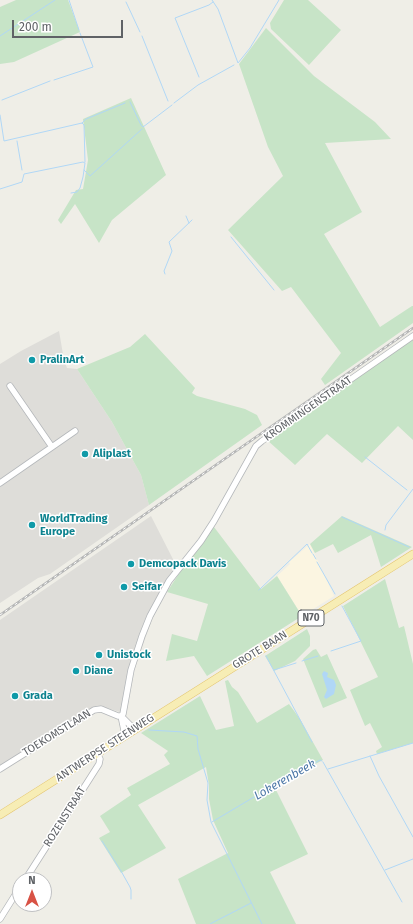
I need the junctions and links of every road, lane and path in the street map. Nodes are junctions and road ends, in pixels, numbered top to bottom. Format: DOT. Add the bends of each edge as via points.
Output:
graph roads {
  1 [pos="413,336"];
  2 [pos="10,386"];
  3 [pos="75,431"];
  4 [pos="52,447"];
  5 [pos="0,483"];
  6 [pos="413,554"];
  7 [pos="210,682"];
  8 [pos="121,716"];
  9 [pos="134,729"];
  10 [pos="125,735"];
  11 [pos="97,753"];
  12 [pos="0,770"];
  13 [pos="0,815"];
  14 [pos="30,872"];
  15 [pos="12,900"];
  16 [pos="0,919"];
  1 -- 8 [label="street, KROMMINGENSTRAAT" via="256,446 208,531 169,581 150,616 131,670"];
  2 -- 4 [label="street"];
  3 -- 4 [label="street"];
  4 -- 5 [label="street"];
  6 -- 7 [label="main road, GROTE BAAN / N70"];
  7 -- 9 [label="main road, ANTWERPSE STEENWEG / N70"];
  8 -- 9 [label="street, TOEKOMSTLAAN"];
  8 -- 10 [label="street"];
  8 -- 12 [label="street, TOEKOMSTLAAN" via="101,709 90,711"];
  9 -- 10 [label="main road, ANTWERPSE STEENWEG / N70"];
  10 -- 11 [label="main road, ANTWERPSE STEENWEG / N70"];
  11 -- 13 [label="main road, ANTWERPSE STEENWEG / N70"];
  11 -- 14 [label="street, ROZENSTRAAT" via="99,764"];
  15 -- 16 [label="street"];
}
